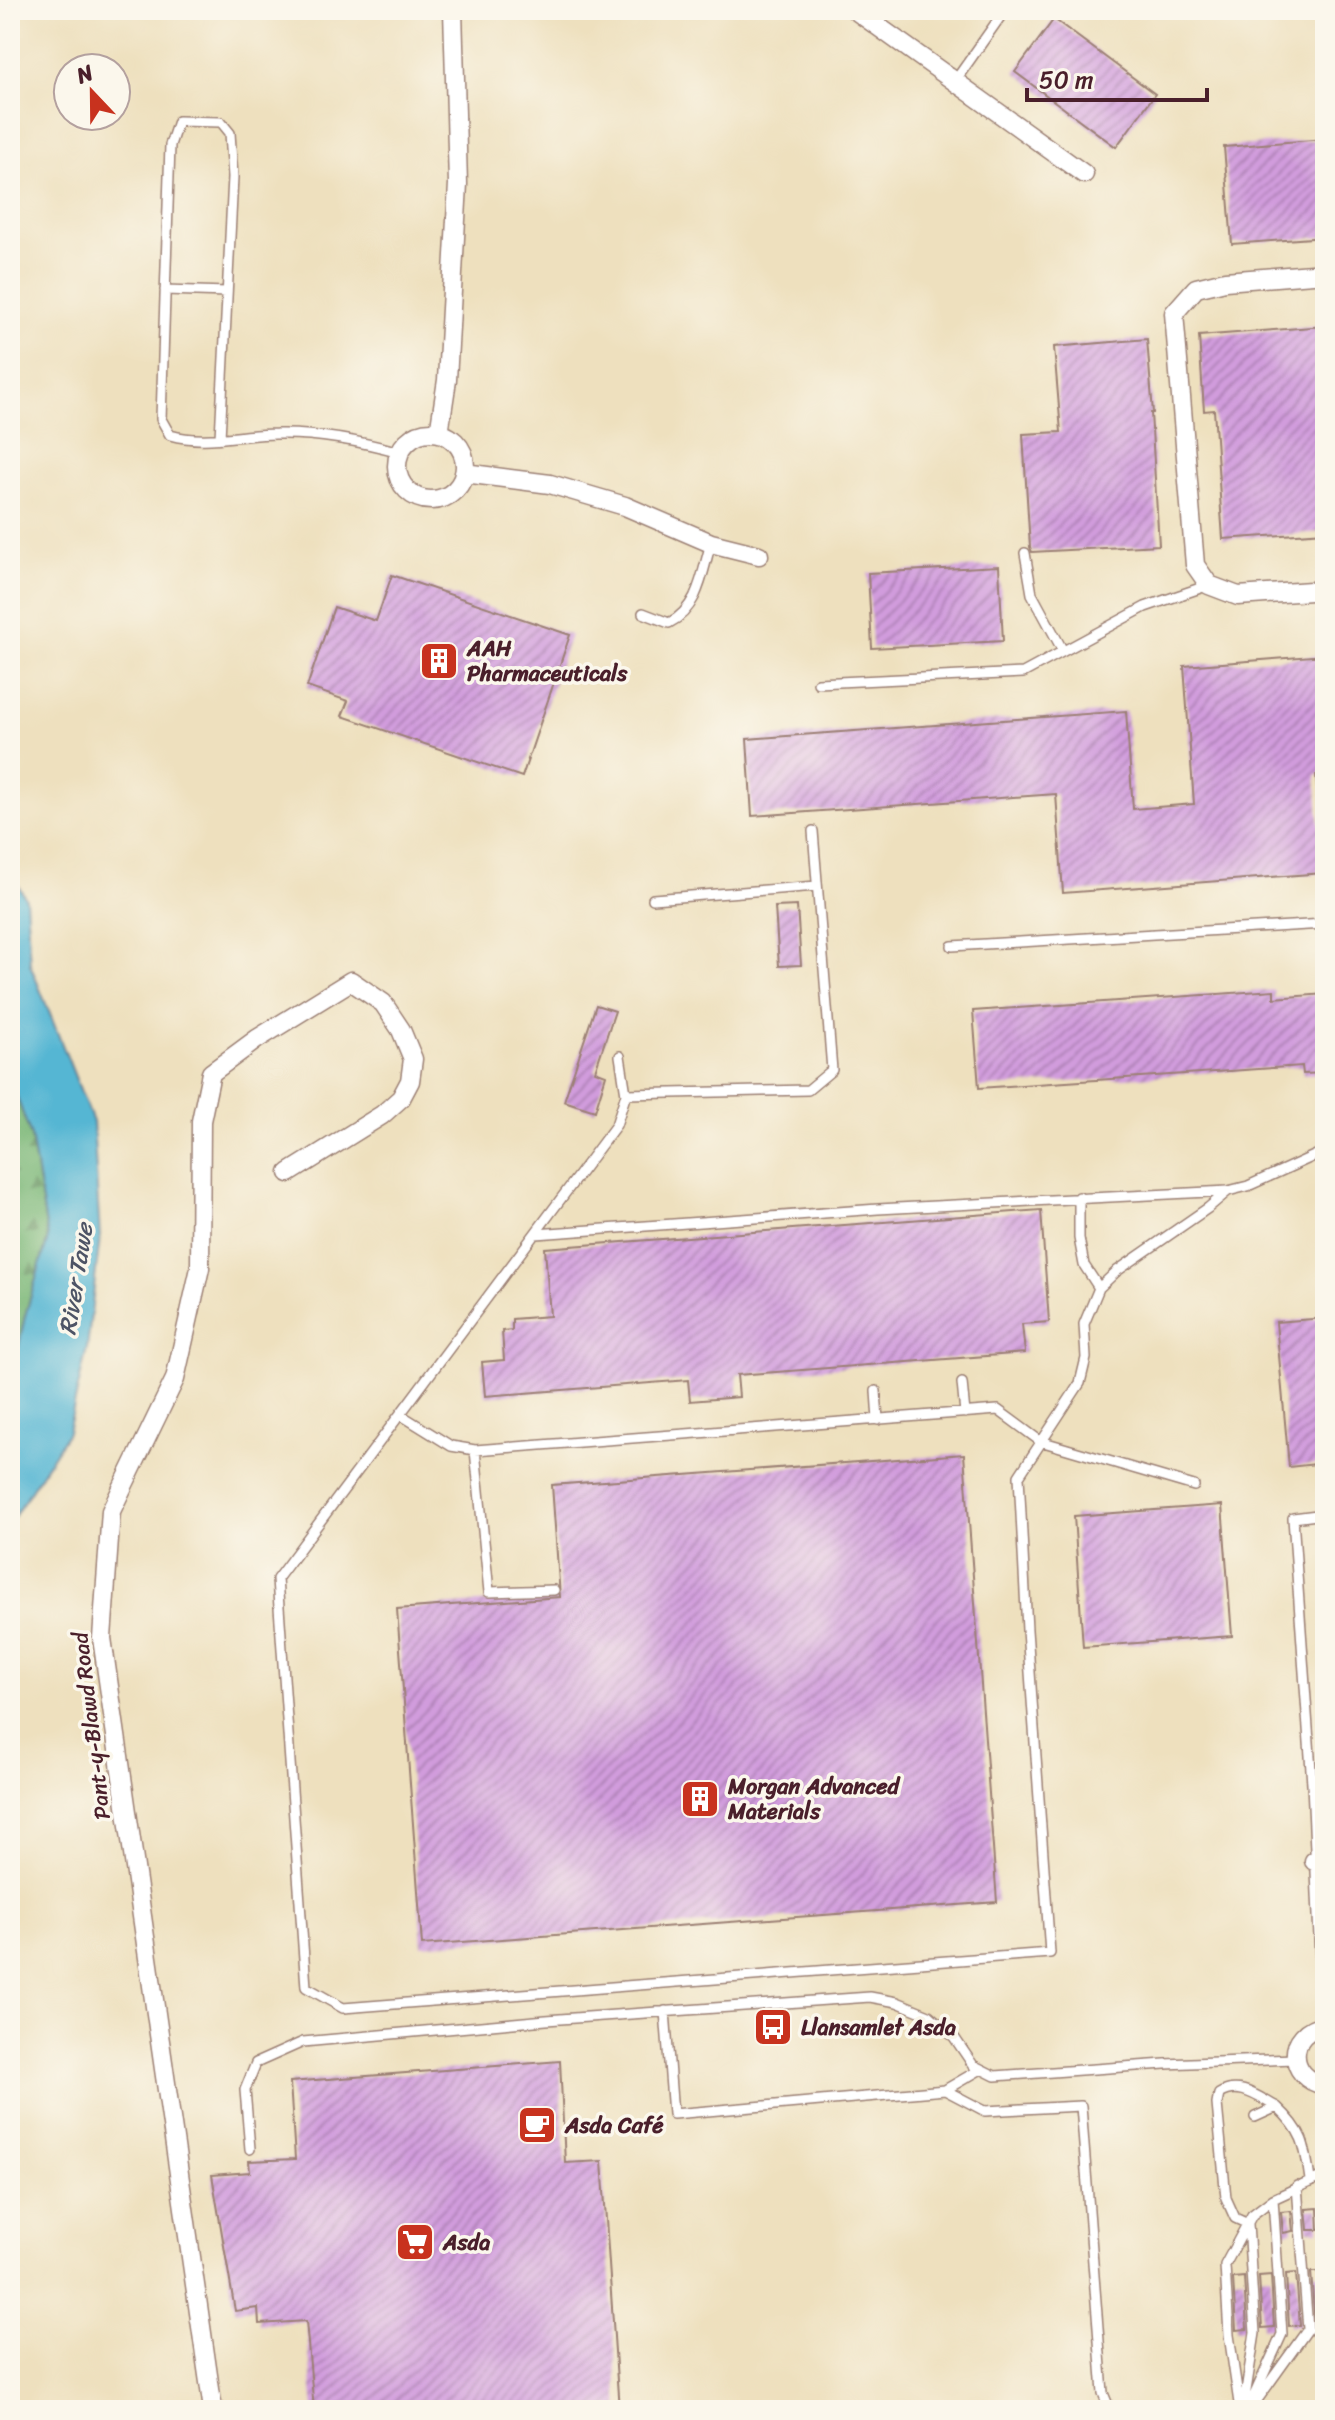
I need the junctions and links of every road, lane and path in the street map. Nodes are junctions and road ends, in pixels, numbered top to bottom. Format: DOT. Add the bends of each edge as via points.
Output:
graph roads {
  1 [pos="453,10"];
  2 [pos="855,10"];
  3 [pos="1005,10"];
  4 [pos="955,81"];
  5 [pos="1084,174"];
  6 [pos="1325,273"];
  7 [pos="165,290"];
  8 [pos="227,292"];
  9 [pos="439,433"];
  10 [pos="220,438"];
  11 [pos="400,452"];
  12 [pos="464,473"];
  13 [pos="711,543"];
  14 [pos="1025,553"];
  15 [pos="759,555"];
  16 [pos="1209,585"];
  17 [pos="1325,590"];
  18 [pos="643,613"];
  19 [pos="1063,651"];
  20 [pos="818,683"];
  21 [pos="813,831"];
  22 [pos="817,886"];
  23 [pos="653,899"];
  24 [pos="1325,924"];
  25 [pos="952,946"];
  26 [pos="620,1056"];
  27 [pos="626,1094"];
  28 [pos="1325,1151"];
  29 [pos="289,1173"];
  30 [pos="1228,1191"];
  31 [pos="1079,1197"];
  32 [pos="536,1234"];
  33 [pos="1099,1288"];
  34 [pos="962,1383"];
  35 [pos="876,1391"];
  36 [pos="965,1413"];
  37 [pos="401,1415"];
  38 [pos="878,1420"];
  39 [pos="1040,1441"];
  40 [pos="475,1450"];
  41 [pos="1194,1486"];
  42 [pos="1325,1514"];
  43 [pos="554,1590"];
  44 [pos="1325,1783"];
  45 [pos="1312,1784"];
  46 [pos="1320,1860"];
  47 [pos="665,2011"];
  48 [pos="1324,2025"];
  49 [pos="1295,2059"];
  50 [pos="981,2069"];
  51 [pos="1324,2085"];
  52 [pos="945,2090"];
  53 [pos="1325,2105"];
  54 [pos="1277,2107"];
  55 [pos="1255,2117"];
  56 [pos="250,2149"];
  57 [pos="1325,2175"];
  58 [pos="1310,2180"];
  59 [pos="1273,2186"];
  60 [pos="1297,2186"];
  61 [pos="1276,2197"];
  62 [pos="1248,2224"];
  63 [pos="213,2410"];
  64 [pos="1110,2410"];
  65 [pos="1245,2410"];
  1 -- 9 [label="street" via="458,184"];
  2 -- 4 [label="street"];
  3 -- 4 [label="lane"];
  4 -- 5 [label="street"];
  6 -- 16 [label="street" via="1196,288 1174,313 1195,565"];
  7 -- 8 [label="lane"];
  7 -- 8 [label="lane" via="170,145 178,121 206,121 221,122 230,133"];
  7 -- 10 [label="lane" via="161,419 170,435 190,441"];
  8 -- 10 [label="lane"];
  9 -- 11 [label="street" via="416,436"];
  9 -- 12 [label="street" via="459,448"];
  10 -- 11 [label="lane" via="276,434 359,441"];
  11 -- 12 [label="street" via="398,474 420,499 443,498"];
  12 -- 13 [label="street" via="550,484 625,506"];
  13 -- 15 [label="street"];
  13 -- 18 [label="lane" via="696,597 683,616 669,623"];
  14 -- 19 [label="lane" via="1032,594"];
  16 -- 17 [label="street" via="1238,596"];
  16 -- 19 [label="lane" via="1145,607"];
  19 -- 20 [label="lane" via="1023,673"];
  21 -- 22 [label="lane"];
  22 -- 23 [label="lane"];
  22 -- 27 [label="lane" via="832,1070 808,1090"];
  24 -- 25 [label="lane"];
  26 -- 27 [label="lane"];
  27 -- 32 [label="lane" via="616,1125"];
  28 -- 30 [label="lane"];
  29 -- 63 [label="street, Pant-y-Blawd Road" via="382,1115 410,1081 413,1059 401,1030 383,1003 351,981 211,1073 201,1121 200,1268 175,1379 111,1511 102,1638"];
  30 -- 31 [label="lane"];
  30 -- 33 [label="lane"];
  31 -- 32 [label="lane"];
  31 -- 33 [label="lane" via="1084,1265"];
  32 -- 37 [label="lane"];
  33 -- 39 [label="lane" via="1084,1324 1086,1358 1080,1383"];
  34 -- 36 [label="lane"];
  35 -- 38 [label="lane"];
  36 -- 38 [label="lane"];
  36 -- 39 [label="lane" via="998,1410"];
  37 -- 39 [label="lane" via="277,1579 306,1987 343,2008 1050,1953 1019,1476"];
  37 -- 40 [label="lane" via="451,1446"];
  38 -- 40 [label="lane"];
  39 -- 41 [label="lane"];
  40 -- 43 [label="lane" via="489,1592"];
  42 -- 45 [label="lane" via="1293,1518"];
  44 -- 45 [label="lane"];
  45 -- 46 [label="lane"];
  46 -- 48 [label="lane"];
  47 -- 50 [label="lane" via="870,1997 929,2015"];
  47 -- 52 [label="lane" via="673,2114"];
  47 -- 56 [label="lane" via="303,2042 256,2063 245,2090"];
  48 -- 49 [label="street" via="1299,2040"];
  49 -- 50 [label="lane" via="1007,2076"];
  49 -- 51 [label="street" via="1305,2077"];
  50 -- 52 [label="lane"];
  51 -- 53 [label="lane"];
  52 -- 64 [label="lane" via="985,2111 1081,2106 1103,2393"];
  54 -- 55 [label="lane"];
  54 -- 58 [label="lane" via="1295,2124"];
  54 -- 62 [label="lane" via="1241,2088 1229,2087 1219,2094 1226,2198 1235,2218"];
  57 -- 58 [label="lane"];
  58 -- 60 [label="lane"];
  59 -- 61 [label="lane"];
  60 -- 61 [label="lane"];
  60 -- 65 [label="lane" via="1308,2329"];
  61 -- 62 [label="lane"];
  61 -- 65 [label="lane" via="1282,2334"];
  62 -- 65 [label="lane" via="1255,2333"];
  62 -- 65 [label="lane" via="1225,2265 1229,2335"];
}
